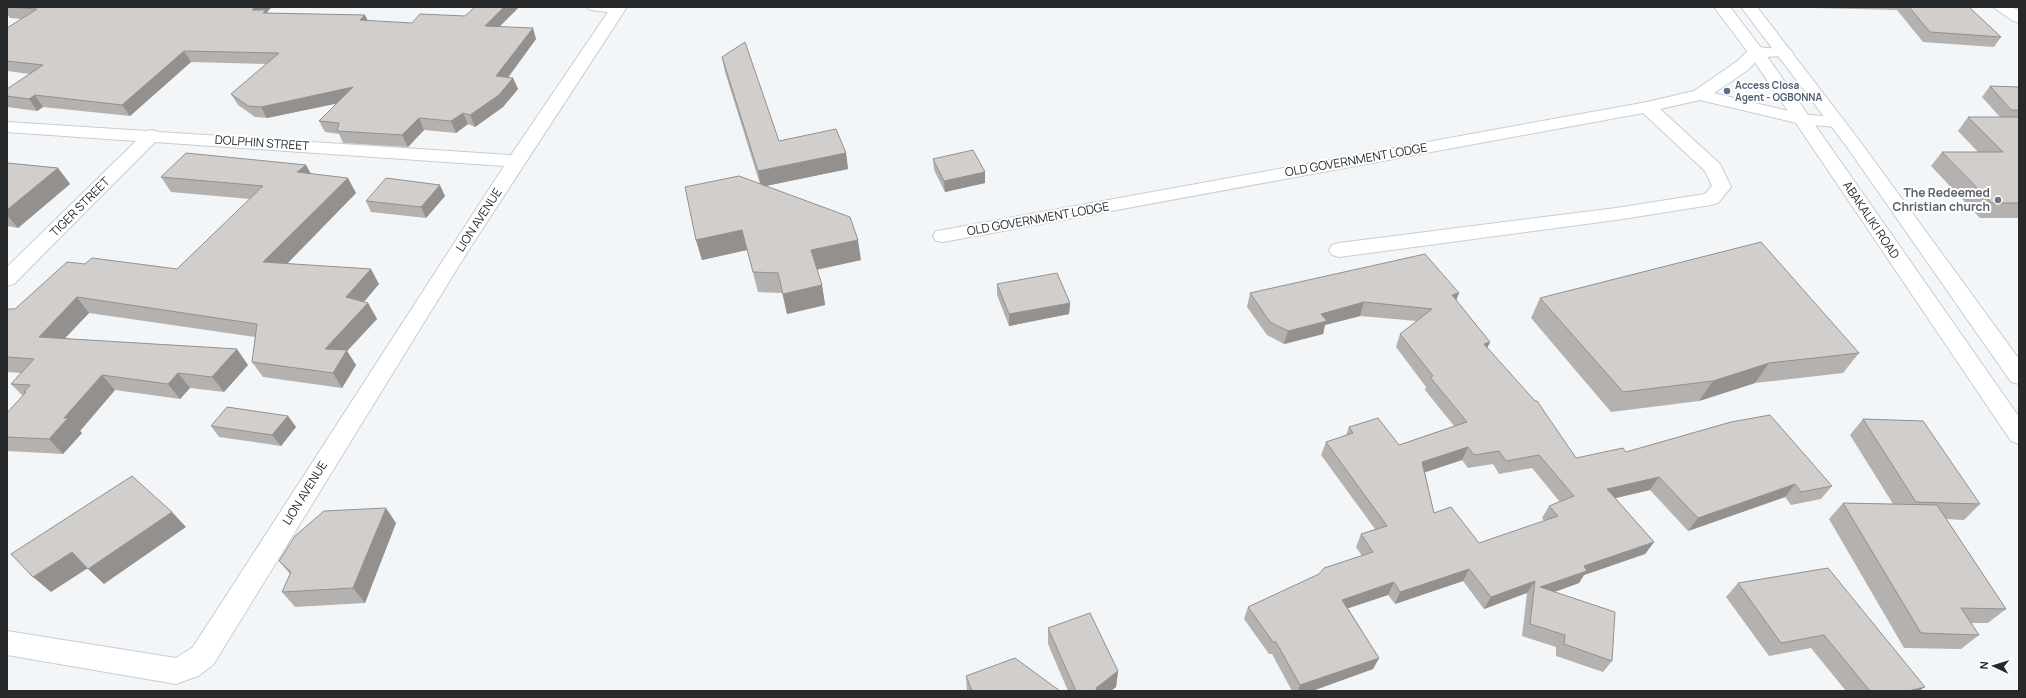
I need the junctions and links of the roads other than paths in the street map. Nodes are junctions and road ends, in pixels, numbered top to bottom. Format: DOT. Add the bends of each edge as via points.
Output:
graph roads {
  1 [pos="595,7"];
  2 [pos="1722,7"];
  3 [pos="1749,7"];
  4 [pos="2001,7"];
  5 [pos="619,8"];
  6 [pos="2019,18"];
  7 [pos="1756,52"];
  8 [pos="1785,53"];
  9 [pos="1700,95"];
  10 [pos="1647,107"];
  11 [pos="1801,119"];
  12 [pos="1836,122"];
  13 [pos="7,127"];
  14 [pos="152,135"];
  15 [pos="518,161"];
  16 [pos="943,236"];
  17 [pos="1339,250"];
  18 [pos="7,279"];
  19 [pos="2019,376"];
  20 [pos="2019,435"];
  21 [pos="7,643"];
  1 -- 5 [label="street"];
  2 -- 7 [label="street, ABAKALIKI ROAD"];
  3 -- 8 [label="street"];
  4 -- 6 [label="street"];
  5 -- 15 [label="street, LION AVENUE" via="584,57"];
  7 -- 8 [label="street"];
  7 -- 9 [label="street, OLD GOVERNMENT LODGE" via="1742,66"];
  7 -- 11 [label="street, ABAKALIKI ROAD"];
  8 -- 12 [label="street"];
  9 -- 10 [label="street, OLD GOVERNMENT LODGE"];
  9 -- 11 [label="street"];
  10 -- 16 [label="street, OLD GOVERNMENT LODGE"];
  10 -- 17 [label="street" via="1713,168 1722,187 1711,199"];
  11 -- 12 [label="street"];
  11 -- 20 [label="street, ABAKALIKI ROAD"];
  12 -- 19 [label="street"];
  13 -- 14 [label="street, DOLPHIN STREET"];
  14 -- 15 [label="street, DOLPHIN STREET"];
  14 -- 18 [label="street, TIGER STREET"];
  15 -- 21 [label="street, LION AVENUE" via="393,352 203,656 176,671"];
}
